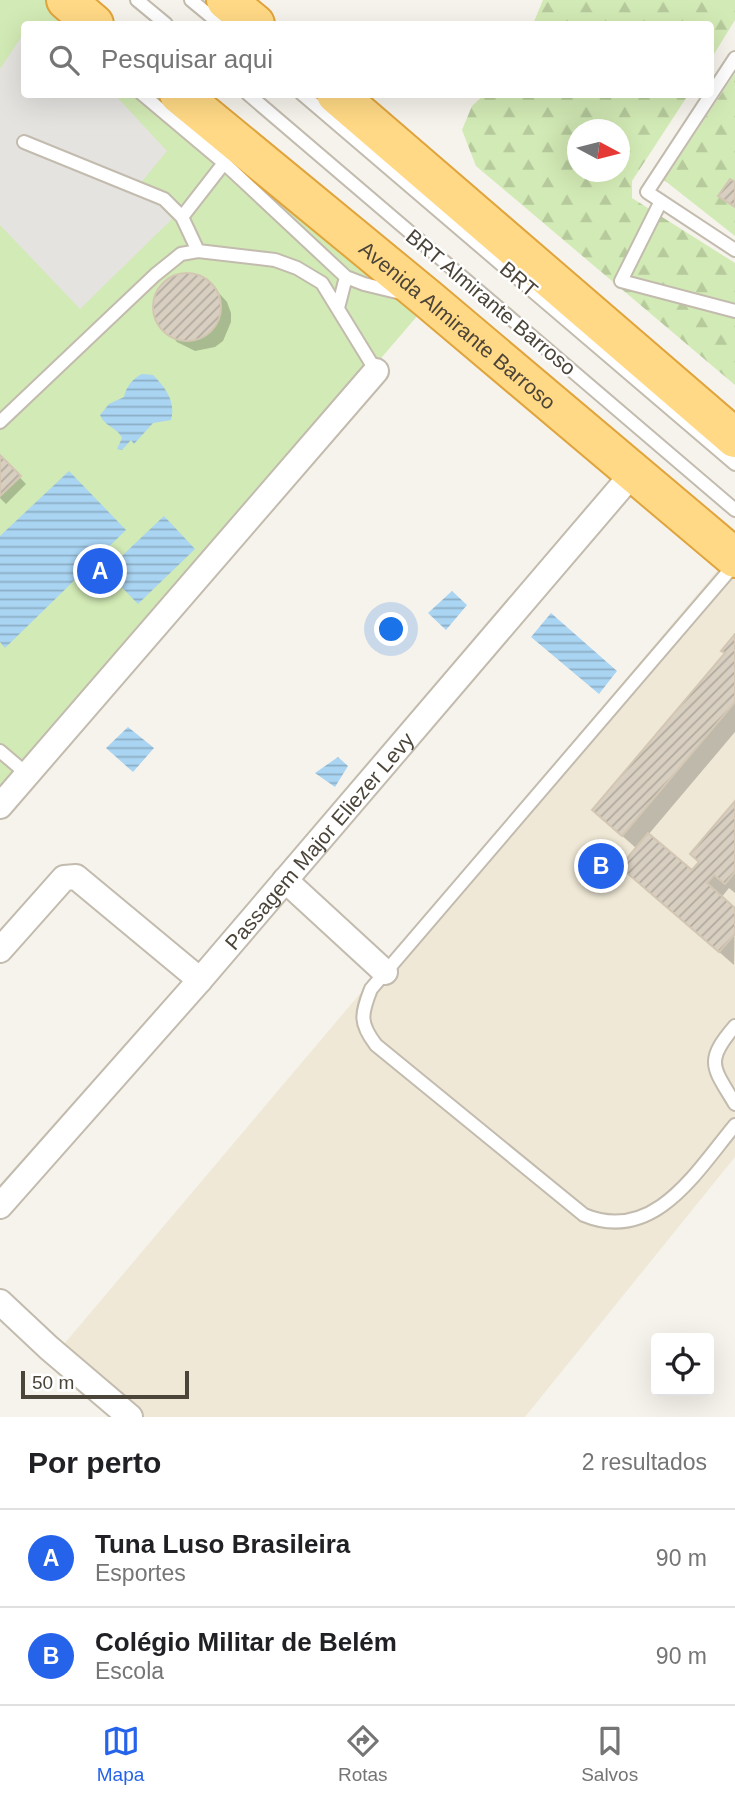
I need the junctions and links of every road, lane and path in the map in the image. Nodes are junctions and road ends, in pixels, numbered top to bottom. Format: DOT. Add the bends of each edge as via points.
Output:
graph roads {
  1 [pos="137,0"];
  2 [pos="191,0"];
  3 [pos="226,0"];
  4 [pos="162,21"];
  5 [pos="216,21"];
  6 [pos="251,21"];
  7 [pos="735,58"];
  8 [pos="714,90"];
  9 [pos="147,98"];
  10 [pos="184,98"];
  11 [pos="253,98"];
  12 [pos="307,98"];
  13 [pos="341,98"];
  14 [pos="709,98"];
  15 [pos="24,142"];
  16 [pos="224,163"];
  17 [pos="662,201"];
  18 [pos="182,217"];
  19 [pos="735,250"];
  20 [pos="198,251"];
  21 [pos="346,277"];
  22 [pos="429,299"];
  23 [pos="338,307"];
  24 [pos="735,312"];
  25 [pos="376,371"];
  26 [pos="0,422"];
  27 [pos="735,438"];
  28 [pos="735,464"];
  29 [pos="634,472"];
  30 [pos="735,510"];
  31 [pos="735,561"];
  32 [pos="0,751"];
  33 [pos="27,774"];
  34 [pos="0,806"];
  35 [pos="285,880"];
  36 [pos="0,950"];
  37 [pos="385,972"];
  38 [pos="200,980"];
  39 [pos="735,1026"];
  40 [pos="735,1104"];
  41 [pos="735,1125"];
  42 [pos="0,1206"];
  43 [pos="0,1302"];
  44 [pos="130,1417"];
  1 -- 4 [label="lane"];
  2 -- 5 [label="lane"];
  3 -- 6 [label="highway"];
  7 -- 8 [label="lane"];
  9 -- 16 [label="lane"];
  10 -- 22 [label="highway, Avenida Almirante Barroso"];
  11 -- 30 [label="lane, BRT Almirante Barroso"];
  12 -- 28 [label="lane, BRT"];
  13 -- 27 [label="highway"];
  14 -- 17 [label="lane" via="647,192"];
  15 -- 18 [label="lane" via="164,199"];
  16 -- 18 [label="lane"];
  16 -- 21 [label="lane"];
  17 -- 19 [label="lane"];
  17 -- 24 [label="lane" via="621,281"];
  18 -- 20 [label="lane"];
  20 -- 23 [label="lane" via="275,260 297,268 322,283"];
  20 -- 26 [label="lane" via="180,254 155,275"];
  21 -- 22 [label="lane"];
  21 -- 23 [label="lane"];
  22 -- 29 [label="highway, Avenida Almirante Barroso"];
  23 -- 25 [label="lane"];
  25 -- 33 [label="street"];
  29 -- 31 [label="highway, Avenida Almirante Barroso"];
  29 -- 35 [label="street, Passagem Major Eliezer Levy"];
  31 -- 37 [label="lane"];
  32 -- 33 [label="lane"];
  33 -- 34 [label="street"];
  35 -- 37 [label="street"];
  35 -- 38 [label="street, Passagem Major Eliezer Levy"];
  36 -- 38 [label="street" via="64,878 76,877"];
  37 -- 41 [label="lane" via="371,989 362,1019 376,1045 584,1215 602,1223 626,1222 649,1214 676,1196"];
  38 -- 42 [label="street, Passagem Major Eliezer Levy"];
  39 -- 40 [label="lane" via="716,1051 714,1068"];
  43 -- 44 [label="street"];
}
